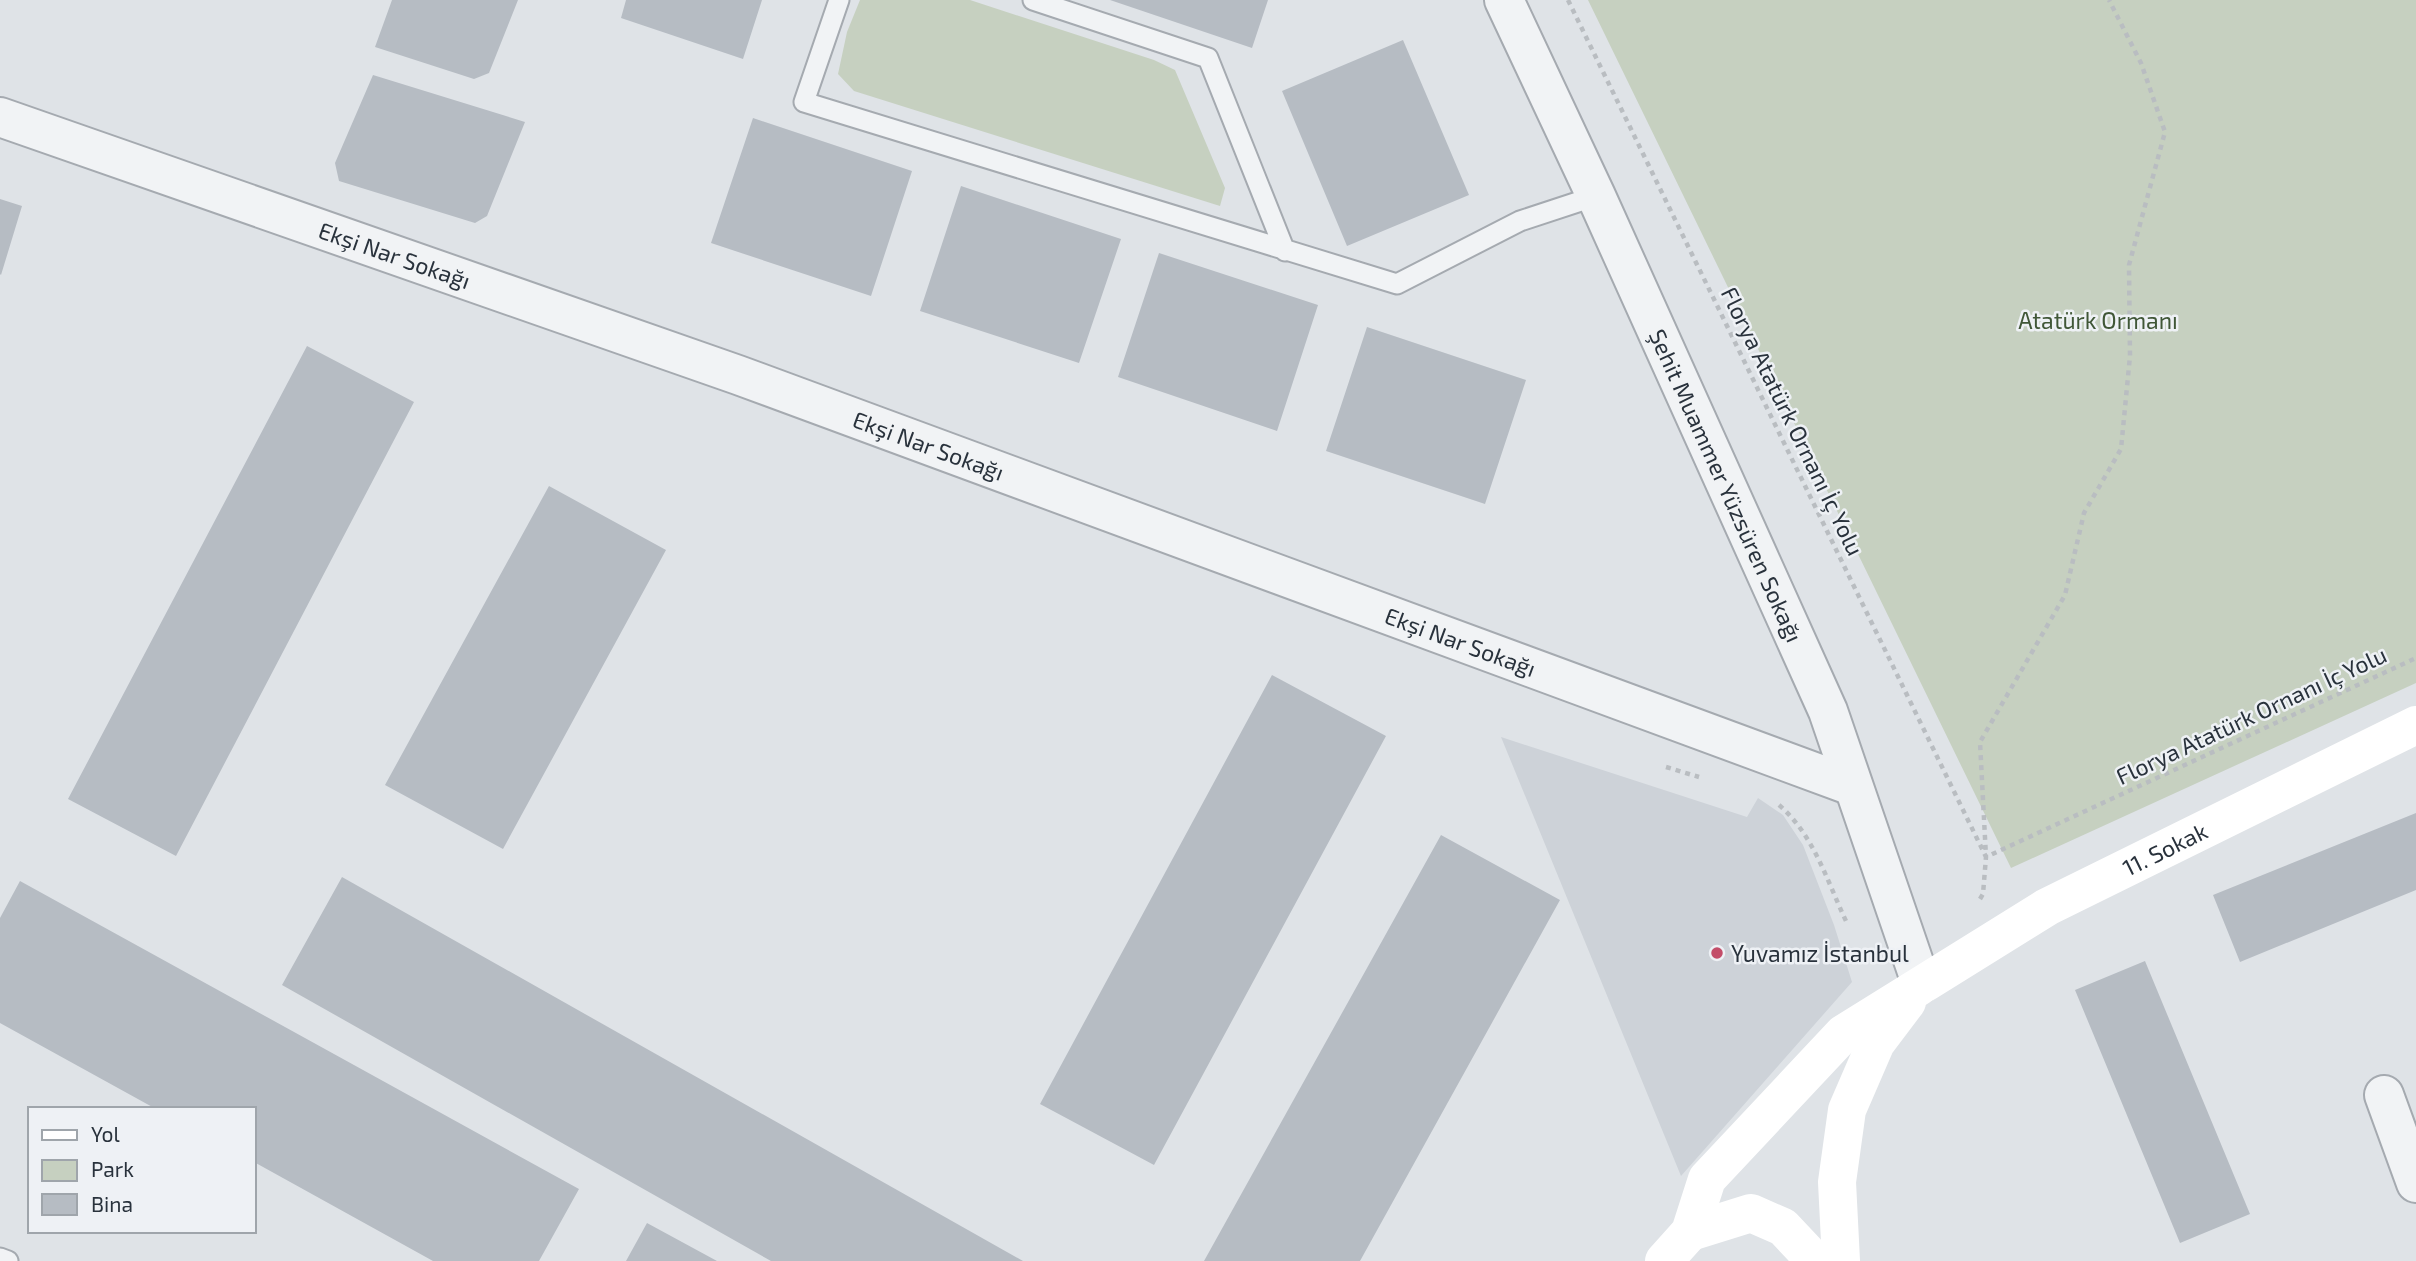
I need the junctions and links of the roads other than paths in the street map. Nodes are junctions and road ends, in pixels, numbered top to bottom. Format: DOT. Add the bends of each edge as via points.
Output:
graph roads {
  1 [pos="839,0"];
  2 [pos="1033,0"];
  3 [pos="1504,0"];
  4 [pos="0,117"];
  5 [pos="1596,195"];
  6 [pos="1285,251"];
  7 [pos="2416,725"];
  8 [pos="1852,786"];
  9 [pos="1921,983"];
  10 [pos="2384,1095"];
  11 [pos="2416,1183"];
  12 [pos="1690,1232"];
  13 [pos="0,1258"];
  14 [pos="8,1261"];
  15 [pos="1664,1261"];
  16 [pos="1815,1261"];
  17 [pos="1842,1261"];
  1 -- 6 [label="lane" via="804,102"];
  2 -- 6 [label="lane" via="1208,58"];
  3 -- 5 [label="street, Şehit Muammer Yüzsüren Sokağı"];
  4 -- 8 [label="street, Ekşi Nar Sokağı" via="751,380"];
  5 -- 6 [label="lane" via="1520,221 1397,284"];
  5 -- 8 [label="street, Şehit Muammer Yüzsüren Sokağı" via="1828,711"];
  7 -- 9 [label="street, 11. Sokak" via="2047,907"];
  8 -- 9 [label="street, Şehit Muammer Yüzsüren Sokağı"];
  9 -- 12 [label="street, 11. Sokak" via="1843,1034 1716,1169 1707,1179"];
  9 -- 17 [label="street" via="1876,1043 1847,1111 1837,1182"];
  10 -- 11 [label="street"];
  12 -- 15 [label="street"];
  12 -- 16 [label="street" via="1751,1213 1783,1227"];
  13 -- 14 [label="lane"];
}
